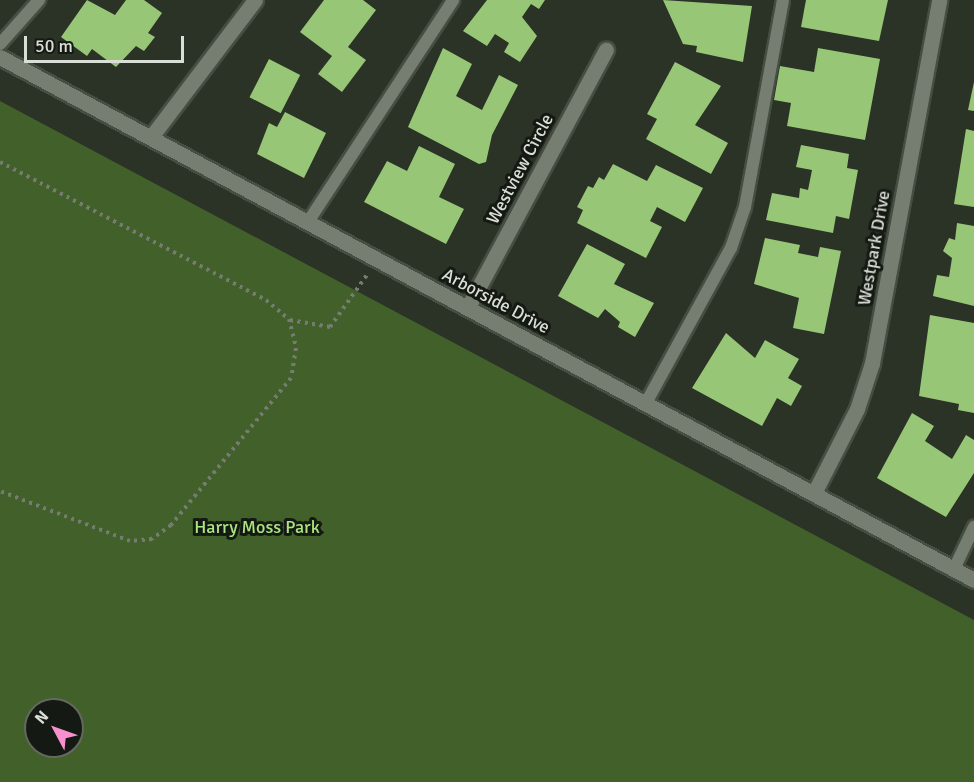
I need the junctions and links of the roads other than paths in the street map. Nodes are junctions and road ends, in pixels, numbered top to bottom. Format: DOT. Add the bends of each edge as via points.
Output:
graph roads {
  1 [pos="39,0"];
  2 [pos="255,0"];
  3 [pos="453,0"];
  4 [pos="783,0"];
  5 [pos="939,0"];
  6 [pos="0,44"];
  7 [pos="606,50"];
  8 [pos="0,57"];
  9 [pos="151,137"];
  10 [pos="308,222"];
  11 [pos="468,307"];
  12 [pos="646,403"];
  13 [pos="814,494"];
  14 [pos="974,527"];
  15 [pos="954,569"];
  16 [pos="974,580"];
  1 -- 6 [label="lane"];
  2 -- 9 [label="street"];
  3 -- 10 [label="lane"];
  4 -- 12 [label="lane" via="745,207 731,248"];
  5 -- 13 [label="street, Westpark Drive" via="872,363 856,410"];
  7 -- 11 [label="street, Westview Circle"];
  8 -- 9 [label="street, Arborside Drive"];
  9 -- 10 [label="street, Arborside Drive"];
  10 -- 11 [label="street, Arborside Drive"];
  11 -- 12 [label="street, Arborside Drive"];
  12 -- 13 [label="street, Arborside Drive"];
  13 -- 15 [label="street, Arborside Drive"];
  14 -- 15 [label="lane"];
  15 -- 16 [label="street, Arborside Drive"];
}
